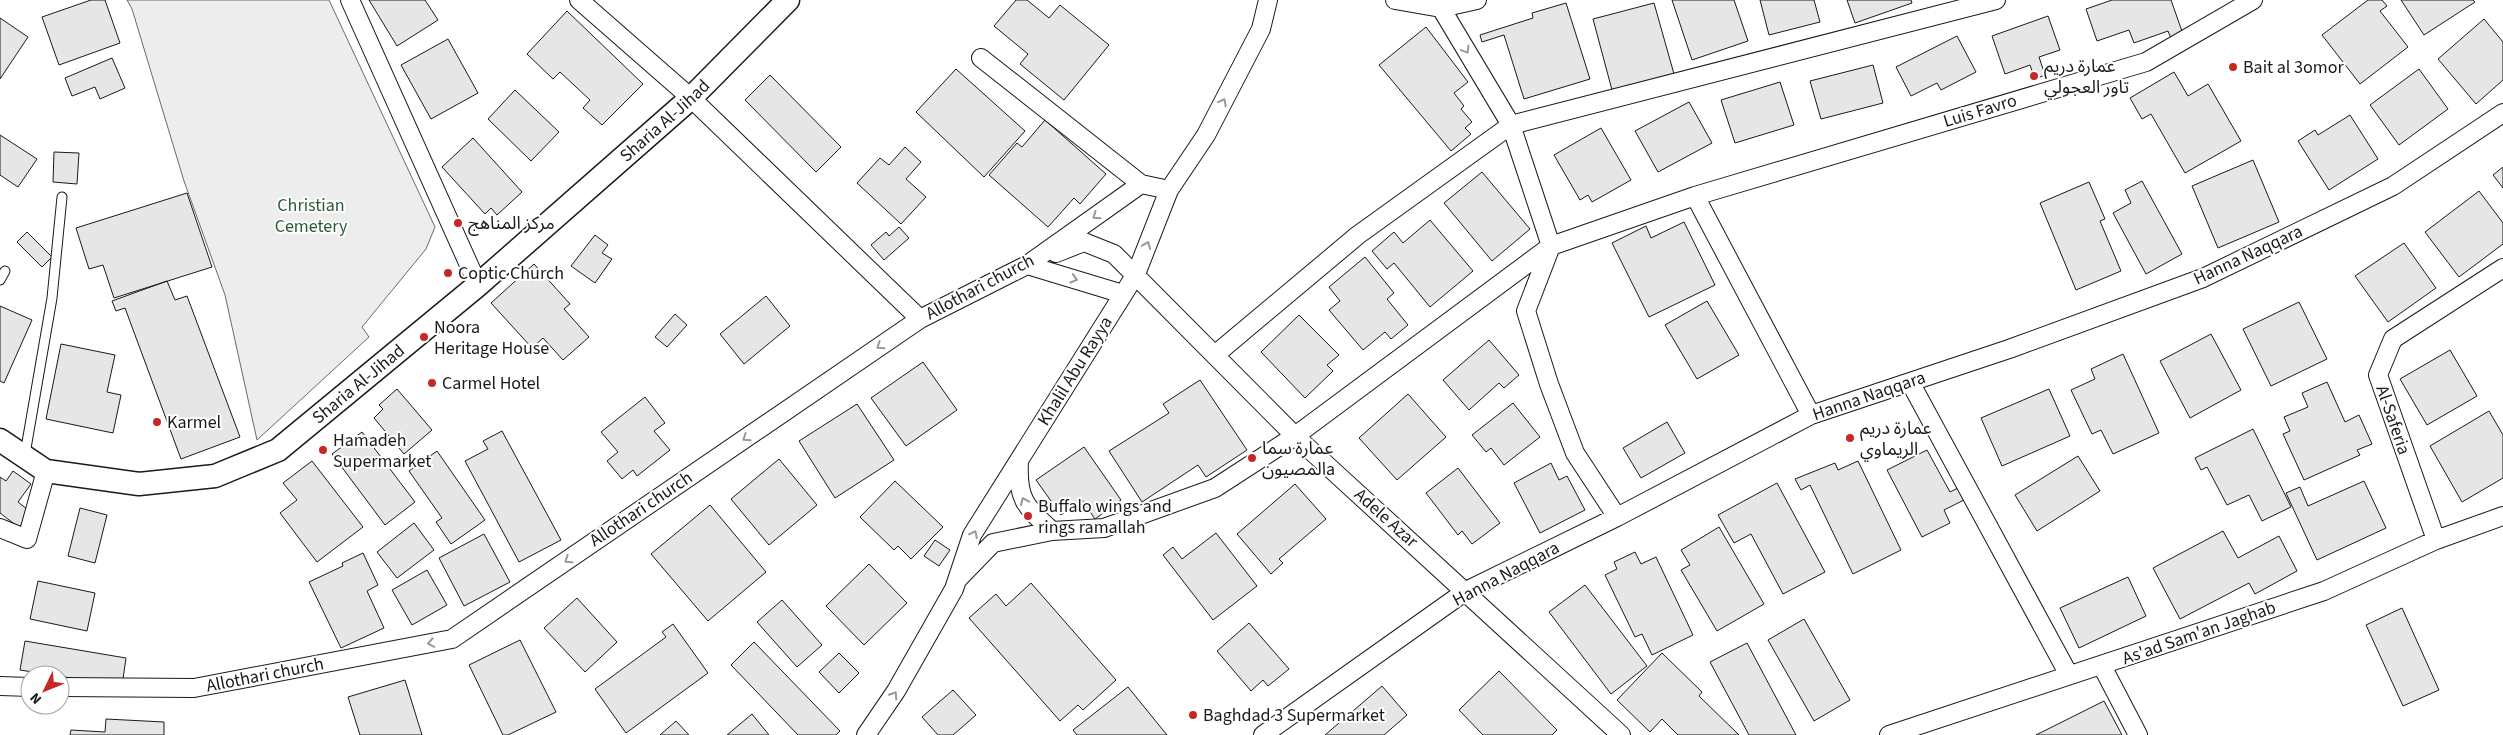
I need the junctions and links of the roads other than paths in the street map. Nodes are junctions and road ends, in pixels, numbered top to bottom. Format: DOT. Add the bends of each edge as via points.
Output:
graph roads {
  1 [pos="350,0"];
  2 [pos="579,0"];
  3 [pos="788,0"];
  4 [pos="1268,0"];
  5 [pos="1395,0"];
  6 [pos="1477,0"];
  7 [pos="1996,0"];
  8 [pos="2253,0"];
  9 [pos="1441,8"];
  10 [pos="981,58"];
  11 [pos="691,98"];
  12 [pos="2503,113"];
  13 [pos="1511,125"];
  14 [pos="1141,184"];
  15 [pos="1170,190"];
  16 [pos="1695,196"];
  17 [pos="62,197"];
  18 [pos="1551,246"];
  19 [pos="1027,265"];
  20 [pos="2503,268"];
  21 [pos="5,271"];
  22 [pos="1136,274"];
  23 [pos="0,280"];
  24 [pos="478,285"];
  25 [pos="1123,294"];
  26 [pos="920,319"];
  27 [pos="1216,354"];
  28 [pos="1910,382"];
  29 [pos="1811,415"];
  30 [pos="1295,436"];
  31 [pos="0,440"];
  32 [pos="25,457"];
  33 [pos="1019,460"];
  34 [pos="46,471"];
  35 [pos="2503,516"];
  36 [pos="1617,517"];
  37 [pos="0,528"];
  38 [pos="1052,531"];
  39 [pos="2436,540"];
  40 [pos="958,579"];
  41 [pos="1466,591"];
  42 [pos="2102,666"];
  43 [pos="2069,675"];
  44 [pos="0,686"];
  45 [pos="20,687"];
  46 [pos="70,687"];
  47 [pos="866,735"];
  48 [pos="1263,735"];
  49 [pos="1621,735"];
  50 [pos="1889,735"];
  51 [pos="2138,735"];
  1 -- 24 [label="street"];
  2 -- 11 [label="street"];
  3 -- 11 [label="street, Sharia Al-Jihad"];
  15 -- 4 [label="street, Khalil Abu Rayya, one-way" via="1206,136 1261,29"];
  5 -- 9 [label="street"];
  6 -- 9 [label="street"];
  7 -- 13 [label="street"];
  8 -- 16 [label="street, Luis Favro" via="2146,62"];
  9 -- 13 [label="street, one-way"];
  10 -- 14 [label="street"];
  11 -- 24 [label="street, Sharia Al-Jihad"];
  11 -- 26 [label="street"];
  12 -- 28 [label="street, Hanna Naqqara" via="2393,186 2203,278"];
  13 -- 18 [label="street"];
  13 -- 27 [label="street" via="1358,236"];
  14 -- 15 [label="street"];
  14 -- 19 [label="street, Allothari church, one-way"];
  22 -- 15 [label="street, Khalil Abu Rayya, one-way"];
  16 -- 18 [label="street, Luis Favro"];
  16 -- 29 [label="street"];
  17 -- 32 [label="lane" via="52,298"];
  18 -- 30 [label="street, Luis Favro"];
  18 -- 36 [label="street" via="1526,311 1575,453"];
  19 -- 22 [label="street, Adele Azar" via="1084,242 1114,254"];
  19 -- 25 [label="street, one-way"];
  19 -- 26 [label="street, Allothari church"];
  20 -- 39 [label="street, Al-Saferia" via="2393,339 2378,375"];
  21 -- 23 [label="lane"];
  22 -- 25 [label="street, Khalil Abu Rayya"];
  22 -- 27 [label="street, Adele Azar"];
  24 -- 34 [label="street, Sharia Al-Jihad" via="278,450 215,476 139,484"];
  25 -- 33 [label="street, Khalil Abu Rayya"];
  26 -- 46 [label="street, Allothari church, one-way" via="452,639 194,688"];
  27 -- 30 [label="street, Adele Azar"];
  28 -- 29 [label="street, Hanna Naqqara"];
  28 -- 43 [label="street"];
  29 -- 36 [label="street, Hanna Naqqara"];
  30 -- 38 [label="street, Luis Favro" via="1214,488 1104,528"];
  30 -- 41 [label="street, Adele Azar"];
  31 -- 32 [label="street, Sharia Al-Jihad"];
  32 -- 34 [label="street, Sharia Al-Jihad"];
  38 -- 33 [label="street, one-way" via="1028,509 1018,485"];
  40 -- 33 [label="street, Khalil Abu Rayya, one-way" via="972,535"];
  34 -- 37 [label="street" via="27,539"];
  35 -- 39 [label="street, As'ad Sam'an Jaghab"];
  36 -- 41 [label="street, Hanna Naqqara"];
  38 -- 40 [label="street, Luis Favro" via="994,543"];
  39 -- 42 [label="street, As'ad Sam'an Jaghab" via="2324,591"];
  47 -- 40 [label="street, Khalil Abu Rayya, one-way" via="896,691"];
  41 -- 48 [label="street, Hanna Naqqara"];
  41 -- 49 [label="street, Adele Azar"];
  42 -- 43 [label="street, As'ad Sam'an Jaghab"];
  42 -- 51 [label="street"];
  43 -- 50 [label="street, As'ad Sam'an Jaghab"];
  44 -- 45 [label="street"];
}
